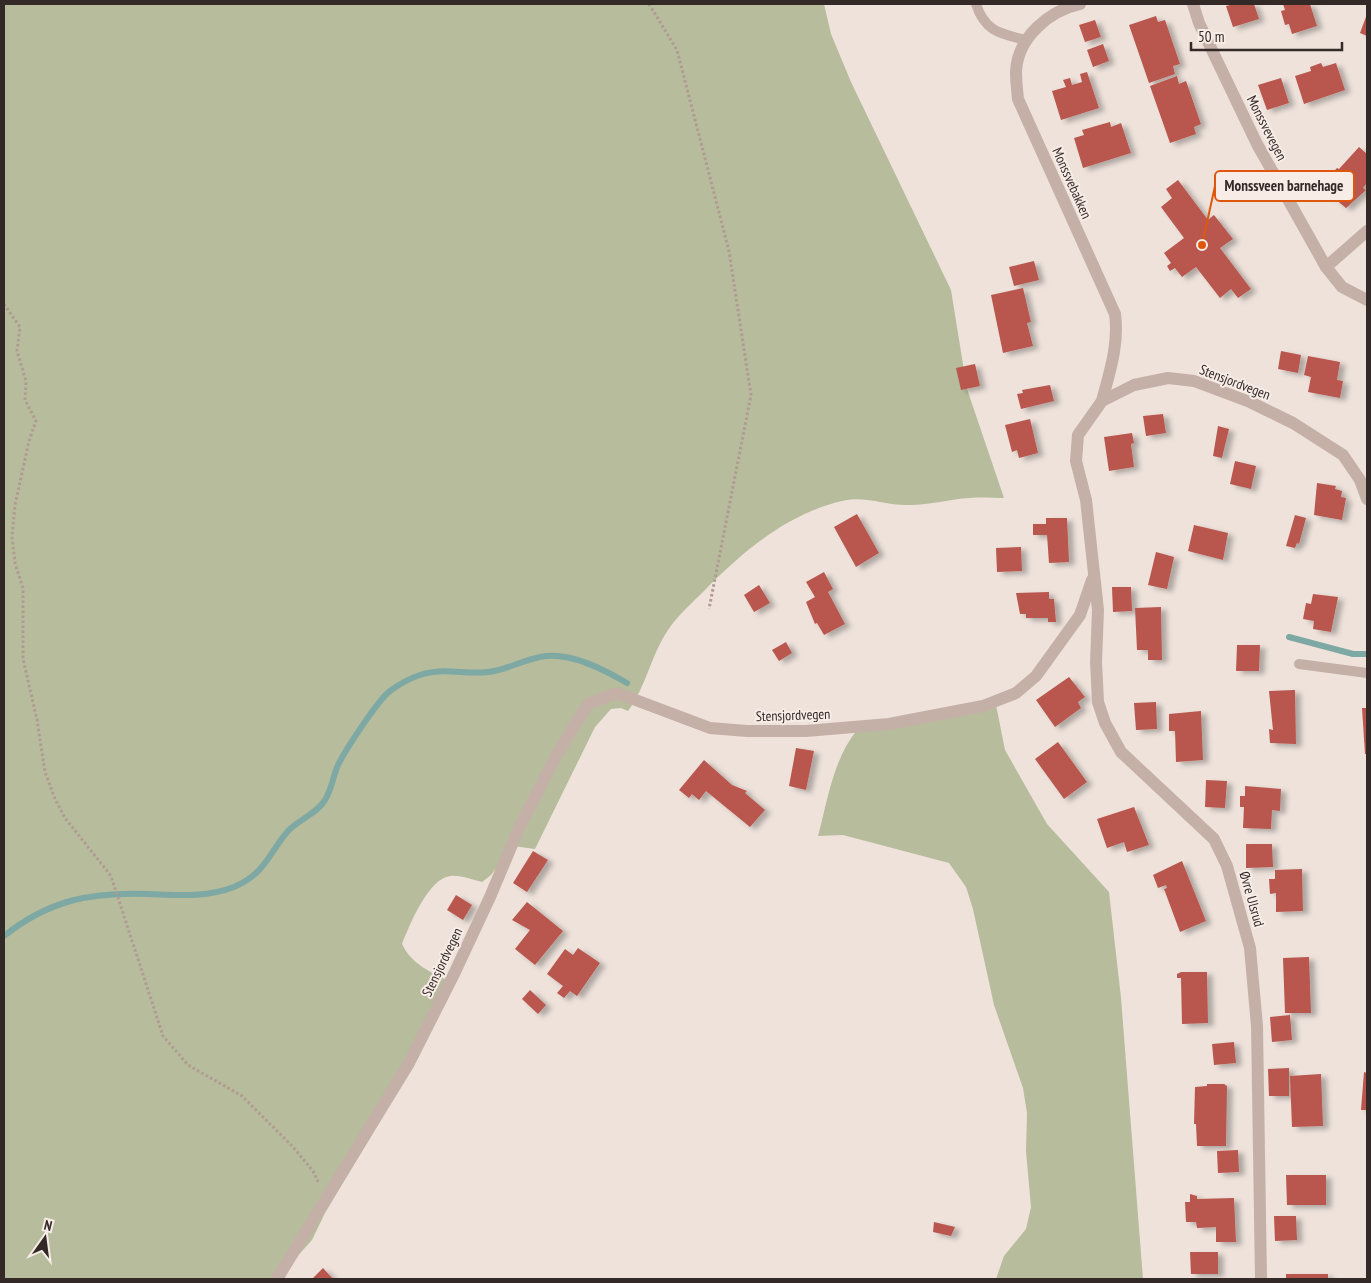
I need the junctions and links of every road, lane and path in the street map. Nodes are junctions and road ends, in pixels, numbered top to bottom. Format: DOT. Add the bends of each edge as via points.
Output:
graph roads {
  1 [pos="649,4"];
  2 [pos="976,4"];
  3 [pos="1080,4"];
  4 [pos="1193,4"];
  5 [pos="1026,40"];
  6 [pos="1367,231"];
  7 [pos="1326,268"];
  8 [pos="1367,300"];
  9 [pos="4,304"];
  10 [pos="1102,401"];
  11 [pos="1367,499"];
  12 [pos="1094,575"];
  13 [pos="708,609"];
  14 [pos="1300,664"];
  15 [pos="1367,673"];
  16 [pos="326,1199"];
  17 [pos="277,1279"];
  18 [pos="1261,1279"];
  1 -- 13 [label="path" via="677,50 729,251 751,395"];
  2 -- 5 [label="lane" via="979,14 996,33"];
  3 -- 5 [label="street, Monssvebakken" via="1069,6 1044,20"];
  4 -- 7 [label="street, Monssvevegen" via="1256,144"];
  5 -- 10 [label="street, Monssvebakken" via="1016,70 1018,99 1115,314 1118,333"];
  6 -- 7 [label="street"];
  7 -- 8 [label="street, Monssvevegen" via="1342,287"];
  9 -- 16 [label="path" via="20,327 17,351 26,381 25,400 36,421 15,505 12,537 15,563 23,588 23,658 45,772 55,800 64,818 111,876 163,1036 188,1065 242,1096 313,1171"];
  10 -- 11 [label="street, Stensjordvegen" via="1134,385 1168,378 1194,381 1250,402 1293,423 1343,455 1360,480"];
  10 -- 12 [label="street, Stensjordvegen" via="1078,435 1076,461 1086,500"];
  12 -- 16 [label="street, Stensjordvegen" via="1080,615 1036,676 1016,693 983,706 889,724 785,732 710,728 618,693 588,704 557,754 519,828 483,913 409,1063"];
  12 -- 18 [label="street, Øvre Ulsrud" via="1098,610 1098,702 1107,730 1121,752 1214,839 1227,866 1250,948 1258,1034"];
  14 -- 15 [label="lane"];
  16 -- 17 [label="street, Stensjordvegen"];
}
